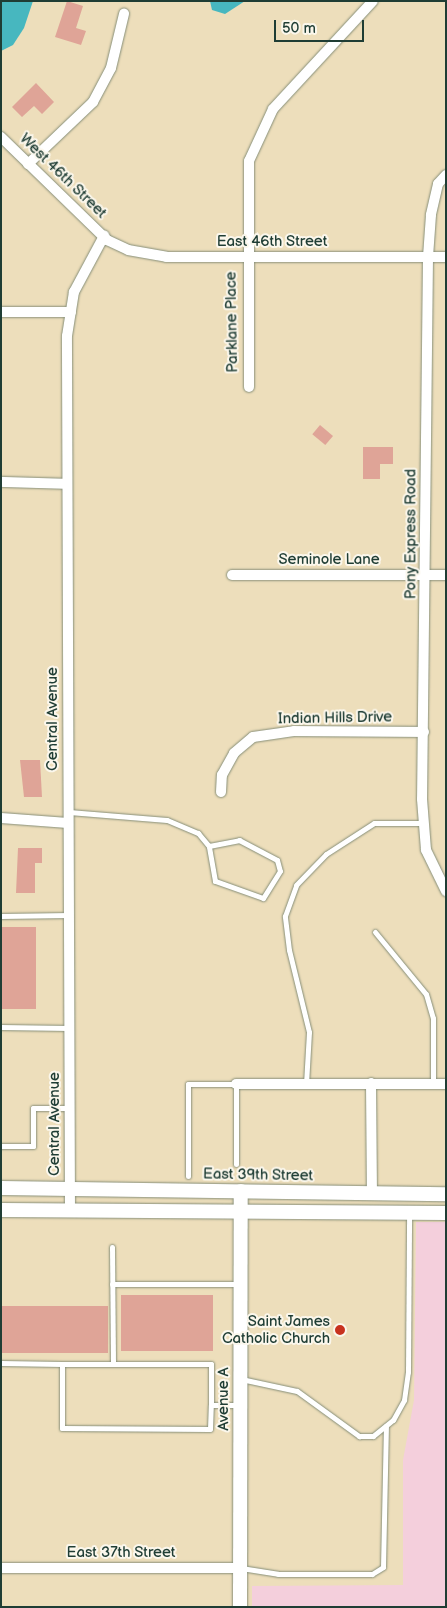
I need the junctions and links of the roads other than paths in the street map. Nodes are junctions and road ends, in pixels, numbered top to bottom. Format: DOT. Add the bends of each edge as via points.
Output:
graph roads {
  1 [pos="373,1"];
  2 [pos="124,14"];
  3 [pos="1,137"];
  4 [pos="28,164"];
  5 [pos="446,175"];
  6 [pos="104,236"];
  7 [pos="428,256"];
  8 [pos="446,256"];
  9 [pos="246,257"];
  10 [pos="1,312"];
  11 [pos="71,312"];
  12 [pos="248,387"];
  13 [pos="1,482"];
  14 [pos="68,484"];
  15 [pos="232,575"];
  16 [pos="426,576"];
  17 [pos="446,576"];
  18 [pos="424,732"];
  19 [pos="221,792"];
  20 [pos="68,812"];
  21 [pos="1,818"];
  22 [pos="68,823"];
  23 [pos="424,823"];
  24 [pos="209,846"];
  25 [pos="446,890"];
  26 [pos="70,915"];
  27 [pos="1,916"];
  28 [pos="374,932"];
  29 [pos="1,1028"];
  30 [pos="69,1028"];
  31 [pos="372,1083"];
  32 [pos="236,1084"];
  33 [pos="306,1084"];
  34 [pos="433,1084"];
  35 [pos="446,1084"];
  36 [pos="70,1108"];
  37 [pos="1,1146"];
  38 [pos="236,1164"];
  39 [pos="188,1176"];
  40 [pos="1,1188"];
  41 [pos="70,1189"];
  42 [pos="241,1191"];
  43 [pos="372,1192"];
  44 [pos="446,1194"];
  45 [pos="1,1210"];
  46 [pos="70,1211"];
  47 [pos="409,1212"];
  48 [pos="446,1213"];
  49 [pos="241,1214"];
  50 [pos="112,1247"];
  51 [pos="112,1284"];
  52 [pos="241,1284"];
  53 [pos="1,1363"];
  54 [pos="62,1364"];
  55 [pos="113,1364"];
  56 [pos="241,1379"];
  57 [pos="210,1405"];
  58 [pos="240,1405"];
  59 [pos="386,1426"];
  60 [pos="1,1568"];
  61 [pos="240,1568"];
  62 [pos="240,1607"];
  1 -- 9 [label="street, Parklane Place" via="273,109 256,140 249,160"];
  2 -- 4 [label="street" via="111,68 94,102"];
  3 -- 4 [label="street, West 46th Street"];
  4 -- 6 [label="street, West 46th Street"];
  5 -- 7 [label="street, Pony Express Road" via="438,184"];
  6 -- 9 [label="street, East 46th Street" via="128,250 166,257"];
  6 -- 11 [label="street, Central Avenue" via="81,274"];
  7 -- 8 [label="street, East 46th Street"];
  7 -- 9 [label="street, East 46th Street"];
  7 -- 16 [label="street, Pony Express Road"];
  9 -- 12 [label="street, Parklane Place"];
  10 -- 11 [label="street"];
  11 -- 14 [label="street, Central Avenue"];
  13 -- 14 [label="street"];
  14 -- 20 [label="street, Central Avenue"];
  15 -- 16 [label="street, Seminole Lane"];
  16 -- 17 [label="street, Seminole Lane"];
  16 -- 18 [label="street, Pony Express Road"];
  18 -- 19 [label="street, Indian Hills Drive" via="294,731 253,737 226,768"];
  18 -- 23 [label="street, Pony Express Road"];
  20 -- 22 [label="street, Central Avenue"];
  20 -- 24 [label="lane" via="167,820 198,833"];
  21 -- 22 [label="street"];
  22 -- 26 [label="street, Central Avenue"];
  23 -- 25 [label="street, Pony Express Road" via="426,850"];
  23 -- 33 [label="lane" via="374,823 326,854 296,884 285,916 289,950 309,1032"];
  24 -- 24 [label="lane" via="215,881 226,888 263,898 280,871 277,860 239,840"];
  26 -- 27 [label="lane"];
  26 -- 30 [label="street, Central Avenue"];
  28 -- 34 [label="lane" via="426,994 433,1018"];
  29 -- 30 [label="lane"];
  30 -- 36 [label="street, Central Avenue"];
  31 -- 33 [label="street"];
  31 -- 34 [label="street"];
  31 -- 43 [label="street"];
  32 -- 33 [label="street"];
  32 -- 38 [label="lane"];
  32 -- 39 [label="lane" via="188,1084"];
  34 -- 35 [label="street"];
  36 -- 37 [label="lane" via="33,1108 32,1146"];
  36 -- 41 [label="street, Central Avenue"];
  40 -- 41 [label="main road, East 39th Street"];
  41 -- 42 [label="main road, East 39th Street"];
  41 -- 46 [label="street, Central Avenue"];
  42 -- 43 [label="main road, East 39th Street"];
  42 -- 49 [label="main road, Avenue A"];
  43 -- 44 [label="main road, East 39th Street"];
  45 -- 46 [label="main road"];
  46 -- 49 [label="main road"];
  47 -- 48 [label="main road"];
  47 -- 49 [label="main road"];
  47 -- 59 [label="lane" via="408,1372 404,1400"];
  49 -- 52 [label="main road, Avenue A"];
  50 -- 51 [label="lane"];
  51 -- 52 [label="lane"];
  51 -- 55 [label="lane"];
  52 -- 56 [label="main road, Avenue A"];
  53 -- 54 [label="lane"];
  54 -- 55 [label="lane"];
  54 -- 57 [label="lane" via="62,1428 210,1429"];
  55 -- 57 [label="lane" via="211,1364"];
  56 -- 58 [label="main road, Avenue A"];
  56 -- 59 [label="lane" via="297,1391 359,1436 373,1436"];
  57 -- 58 [label="lane"];
  58 -- 61 [label="main road, Avenue A"];
  59 -- 61 [label="lane" via="383,1567 363,1574 278,1574"];
  60 -- 61 [label="street, East 37th Street"];
  61 -- 62 [label="main road, Avenue A"];
}
